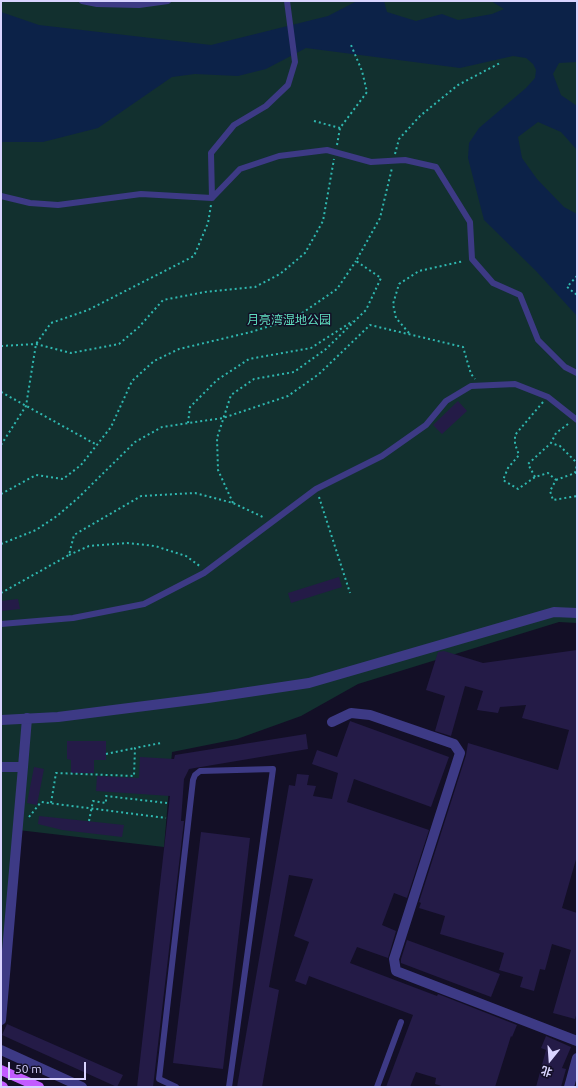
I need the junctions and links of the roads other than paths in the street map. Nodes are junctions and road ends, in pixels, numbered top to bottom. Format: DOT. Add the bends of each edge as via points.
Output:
graph roads {
  1 [pos="82,1"];
  2 [pos="168,1"];
  3 [pos="287,1"];
  4 [pos="1,196"];
  5 [pos="212,198"];
  6 [pos="577,373"];
  7 [pos="576,420"];
  8 [pos="577,613"];
  9 [pos="1,624"];
  10 [pos="27,718"];
  11 [pos="1,720"];
  12 [pos="332,722"];
  13 [pos="23,767"];
  14 [pos="1,768"];
  15 [pos="4,946"];
  16 [pos="1,1020"];
  17 [pos="401,1022"];
  18 [pos="577,1041"];
  19 [pos="1,1050"];
  20 [pos="577,1058"];
  21 [pos="1,1070"];
  22 [pos="39,1087"];
  23 [pos="82,1087"];
  24 [pos="176,1087"];
  25 [pos="228,1087"];
  26 [pos="377,1087"];
  27 [pos="568,1087"];
  1 -- 2 [label="lane" via="139,5"];
  3 -- 5 [label="lane" via="295,62 288,85 266,106 234,125 211,152"];
  4 -- 5 [label="lane" via="58,206 141,194"];
  5 -- 6 [label="lane" via="240,169 278,156 327,150 371,162 405,160 436,167 470,222 472,259 493,283 520,295 538,340 565,367"];
  7 -- 9 [label="lane" via="548,396 515,384 471,386 446,401 426,425 382,456 316,489 207,571 144,604 73,618"];
  8 -- 10 [label="street" via="554,612 309,683 58,717"];
  10 -- 11 [label="street"];
  10 -- 13 [label="street"];
  12 -- 18 [label="street" via="351,713 370,715 454,744 460,753 394,959 396,971"];
  13 -- 14 [label="street"];
  13 -- 15 [label="street"];
  15 -- 16 [label="street"];
  17 -- 26 [label="lane"];
  19 -- 23 [label="street"];
  20 -- 27 [label="street"];
  21 -- 22 [label="main road"];
  24 -- 25 [label="lane" via="159,1079 193,780 200,771 273,769"];
}
